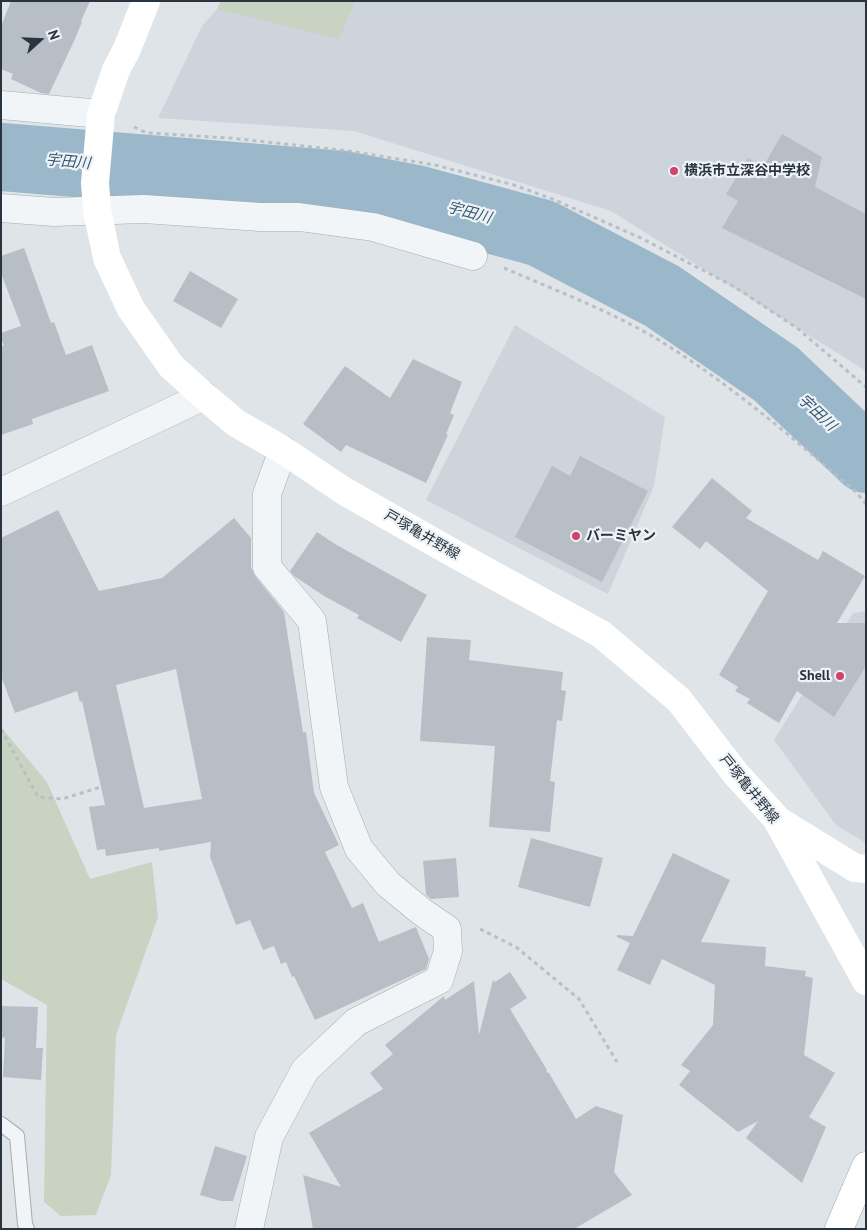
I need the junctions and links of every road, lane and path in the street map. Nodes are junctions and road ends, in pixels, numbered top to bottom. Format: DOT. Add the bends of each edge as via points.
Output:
graph roads {
  1 [pos="146,1"];
  2 [pos="164,1"];
  3 [pos="127,49"];
  4 [pos="1,105"];
  5 [pos="100,122"];
  6 [pos="1,208"];
  7 [pos="97,210"];
  8 [pos="473,256"];
  9 [pos="866,387"];
  10 [pos="204,396"];
  11 [pos="283,450"];
  12 [pos="1,492"];
  13 [pos="866,504"];
  14 [pos="1,729"];
  15 [pos="104,786"];
  16 [pos="776,818"];
  17 [pos="866,869"];
  18 [pos="472,927"];
  19 [pos="866,981"];
  20 [pos="617,1062"];
  21 [pos="1,1124"];
  22 [pos="866,1166"];
  23 [pos="27,1229"];
  24 [pos="249,1229"];
  25 [pos="839,1229"];
  1 -- 3 [label="main road, 戸塚亀井野線"];
  2 -- 3 [label="main road, 戸塚亀井野線"];
  3 -- 5 [label="main road, 戸塚亀井野線" via="116,70"];
  4 -- 5 [label="street"];
  5 -- 7 [label="main road, 戸塚亀井野線" via="95,183"];
  5 -- 9 [label="path" via="148,133 349,151 435,165 514,185 643,239 735,287 797,328"];
  6 -- 7 [label="street" via="54,212"];
  7 -- 8 [label="street" via="299,216 373,227"];
  7 -- 10 [label="main road, 戸塚亀井野線" via="107,258 131,309 171,366"];
  8 -- 13 [label="path" via="575,298 662,342 765,416 855,491"];
  10 -- 11 [label="main road, 戸塚亀井野線" via="236,423"];
  10 -- 12 [label="street"];
  11 -- 16 [label="main road, 戸塚亀井野線" via="344,491 601,634 679,700 736,774"];
  11 -- 24 [label="street" via="267,494 267,567 312,621 334,787 359,849 388,884 447,930 448,951 439,980 356,1022 305,1070 269,1136"];
  14 -- 15 [label="path" via="38,797 62,799"];
  16 -- 17 [label="main road" via="855,868"];
  16 -- 19 [label="main road, 戸塚亀井野線"];
  18 -- 20 [label="path" via="516,946 579,999"];
  21 -- 23 [label="lane" via="17,1136"];
  22 -- 25 [label="main road"];
}
